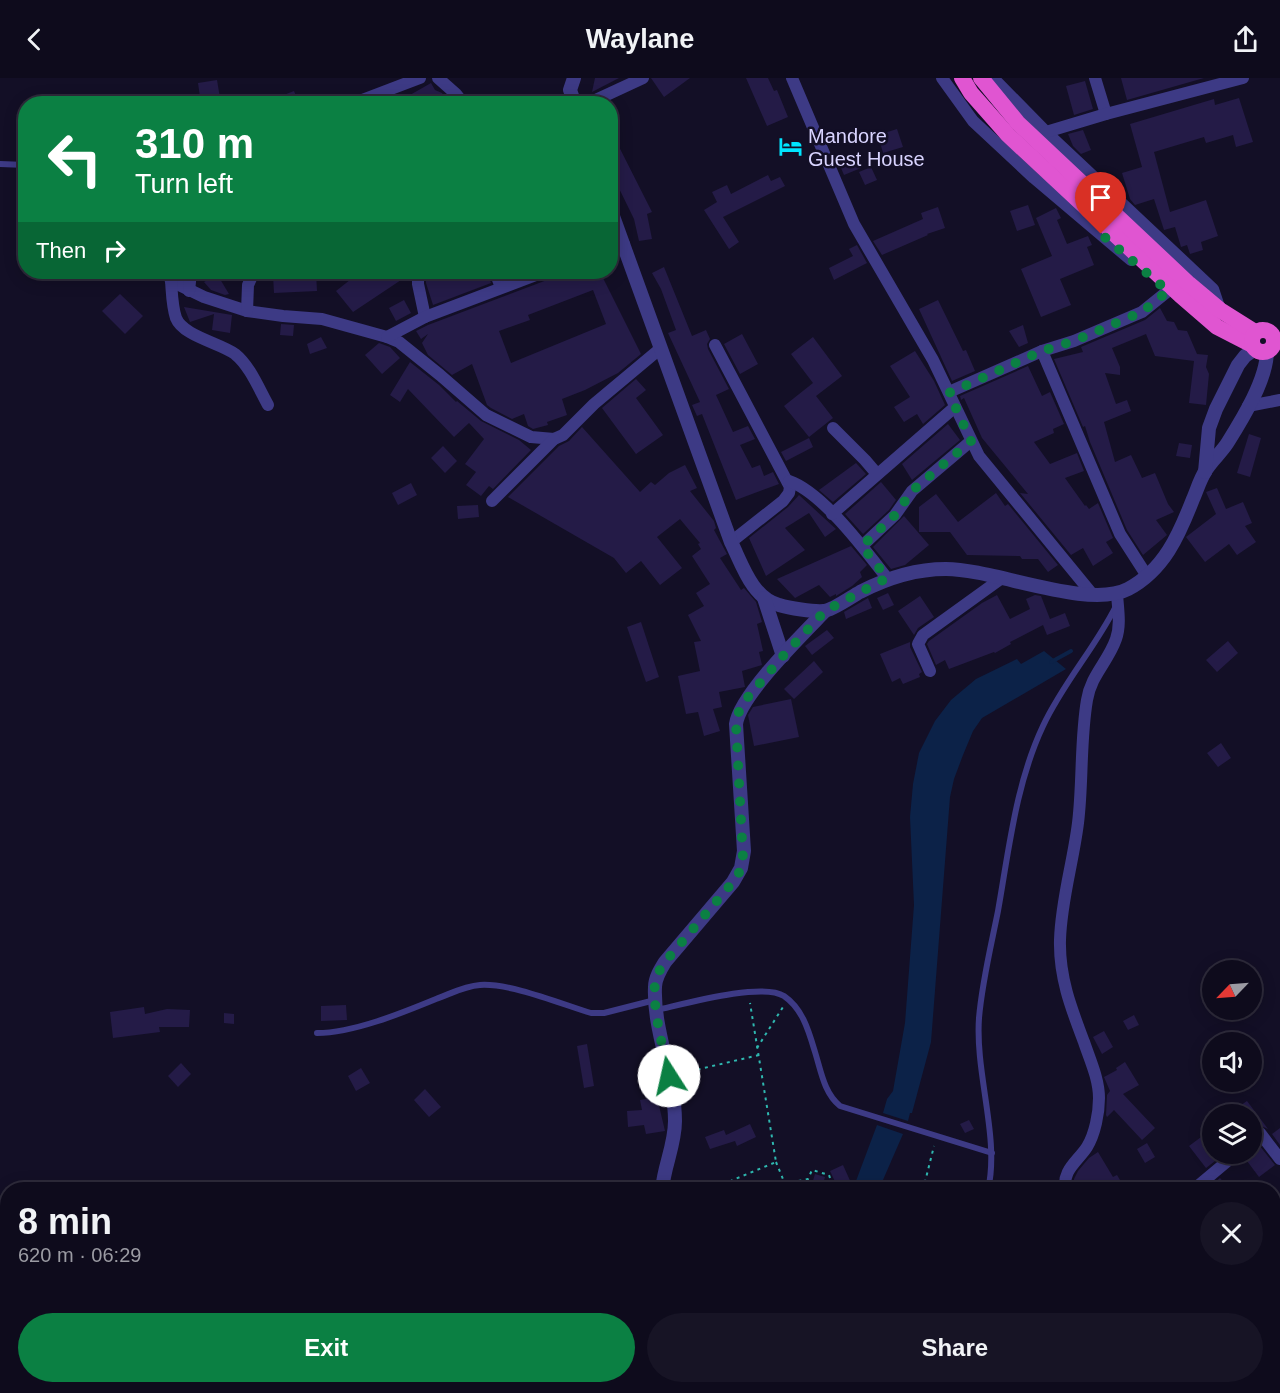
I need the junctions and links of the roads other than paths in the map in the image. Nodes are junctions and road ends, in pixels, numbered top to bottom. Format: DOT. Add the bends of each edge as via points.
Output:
graph roads {
  1 [pos="420,78"];
  2 [pos="438,78"];
  3 [pos="643,78"];
  4 [pos="792,78"];
  5 [pos="942,78"];
  6 [pos="962,78"];
  7 [pos="981,78"];
  8 [pos="993,78"];
  9 [pos="1095,78"];
  10 [pos="1243,78"];
  11 [pos="373,96"];
  12 [pos="458,96"];
  13 [pos="604,96"];
  14 [pos="1106,114"];
  15 [pos="1046,132"];
  16 [pos="0,164"];
  17 [pos="18,165"];
  18 [pos="618,228"];
  19 [pos="624,244"];
  20 [pos="618,246"];
  21 [pos="167,279"];
  22 [pos="190,279"];
  23 [pos="251,279"];
  24 [pos="418,279"];
  25 [pos="498,279"];
  26 [pos="524,279"];
  27 [pos="171,281"];
  28 [pos="501,287"];
  29 [pos="1179,290"];
  30 [pos="189,291"];
  31 [pos="247,311"];
  32 [pos="426,316"];
  33 [pos="1218,319"];
  34 [pos="387,337"];
  35 [pos="1266,342"];
  36 [pos="715,345"];
  37 [pos="661,348"];
  38 [pos="1042,351"];
  39 [pos="949,393"];
  40 [pos="1280,400"];
  41 [pos="268,405"];
  42 [pos="1248,406"];
  43 [pos="955,407"];
  44 [pos="833,428"];
  45 [pos="554,439"];
  46 [pos="971,441"];
  47 [pos="1205,472"];
  48 [pos="877,474"];
  49 [pos="789,481"];
  50 [pos="492,501"];
  51 [pos="832,514"];
  52 [pos="731,542"];
  53 [pos="862,546"];
  54 [pos="1147,576"];
  55 [pos="887,578"];
  56 [pos="1002,578"];
  57 [pos="1094,595"];
  58 [pos="764,598"];
  59 [pos="1117,598"];
  60 [pos="825,611"];
  61 [pos="783,656"];
  62 [pos="930,671"];
  63 [pos="656,1005"];
  64 [pos="317,1033"];
  65 [pos="1262,1136"];
  66 [pos="992,1153"];
  67 [pos="1280,1159"];
  68 [pos="1224,1164"];
  69 [pos="664,1182"];
  70 [pos="989,1182"];
  71 [pos="1064,1182"];
  72 [pos="1203,1182"];
  1 -- 11 [label="street"];
  2 -- 12 [label="street"];
  3 -- 13 [label="street"];
  4 -- 39 [label="street" via="854,224"];
  5 -- 29 [label="street" via="973,122 1034,178"];
  6 -- 29 [label="highway" via="1008,135"];
  7 -- 29 [label="highway" via="1018,123"];
  8 -- 15 [label="street"];
  9 -- 14 [label="street"];
  10 -- 14 [label="street"];
  14 -- 15 [label="street"];
  15 -- 33 [label="street" via="1213,289"];
  16 -- 17 [label="lane"];
  18 -- 19 [label="street"];
  19 -- 20 [label="street"];
  19 -- 37 [label="street"];
  21 -- 27 [label="lane"];
  22 -- 30 [label="street"];
  23 -- 31 [label="street"];
  24 -- 32 [label="street"];
  25 -- 28 [label="street"];
  26 -- 28 [label="street"];
  27 -- 30 [label="street"];
  27 -- 41 [label="street" via="177,321 184,329 244,363"];
  28 -- 32 [label="street"];
  29 -- 33 [label="highway"];
  29 -- 38 [label="street" via="1142,312"];
  30 -- 31 [label="street"];
  31 -- 34 [label="street" via="321,319"];
  32 -- 34 [label="street"];
  33 -- 35 [label="highway"];
  34 -- 45 [label="street" via="399,342 486,415 531,437"];
  35 -- 42 [label="street" via="1266,366"];
  35 -- 47 [label="street" via="1238,365 1216,409 1209,428"];
  36 -- 49 [label="street"];
  37 -- 45 [label="street"];
  37 -- 52 [label="street"];
  38 -- 39 [label="street"];
  38 -- 54 [label="street" via="1120,534"];
  39 -- 43 [label="street"];
  40 -- 42 [label="street"];
  42 -- 47 [label="street"];
  43 -- 46 [label="street"];
  43 -- 48 [label="street"];
  44 -- 48 [label="street"];
  45 -- 50 [label="street"];
  46 -- 53 [label="street" via="912,491 895,515"];
  46 -- 57 [label="street" via="991,471"];
  47 -- 54 [label="street" via="1173,545"];
  48 -- 51 [label="street"];
  49 -- 51 [label="street"];
  49 -- 52 [label="street" via="789,493 783,501"];
  51 -- 53 [label="street"];
  52 -- 58 [label="street"];
  53 -- 55 [label="street"];
  54 -- 59 [label="street"];
  55 -- 56 [label="street" via="949,569"];
  55 -- 60 [label="street"];
  56 -- 57 [label="street"];
  56 -- 62 [label="street" via="923,635 918,644"];
  57 -- 59 [label="street"];
  58 -- 60 [label="street" via="782,606"];
  58 -- 61 [label="street"];
  59 -- 66 [label="lane" via="1097,640 1056,701 1026,765 979,1015 980,1070"];
  59 -- 71 [label="street" via="1119,628 1095,674 1087,700 1078,823 1060,938 1065,991 1093,1066 1099,1099 1088,1145 1066,1173"];
  60 -- 61 [label="street"];
  61 -- 63 [label="street" via="743,703 737,716 744,851 741,868 660,969 655,986"];
  63 -- 64 [label="lane" via="591,1013 479,985 358,1026"];
  63 -- 66 [label="lane" via="748,992 772,991 783,995 802,1016 833,1100 848,1110"];
  63 -- 69 [label="street" via="674,1109 674,1131"];
  65 -- 67 [label="street"];
  66 -- 70 [label="lane"];
  68 -- 72 [label="street"];
}
